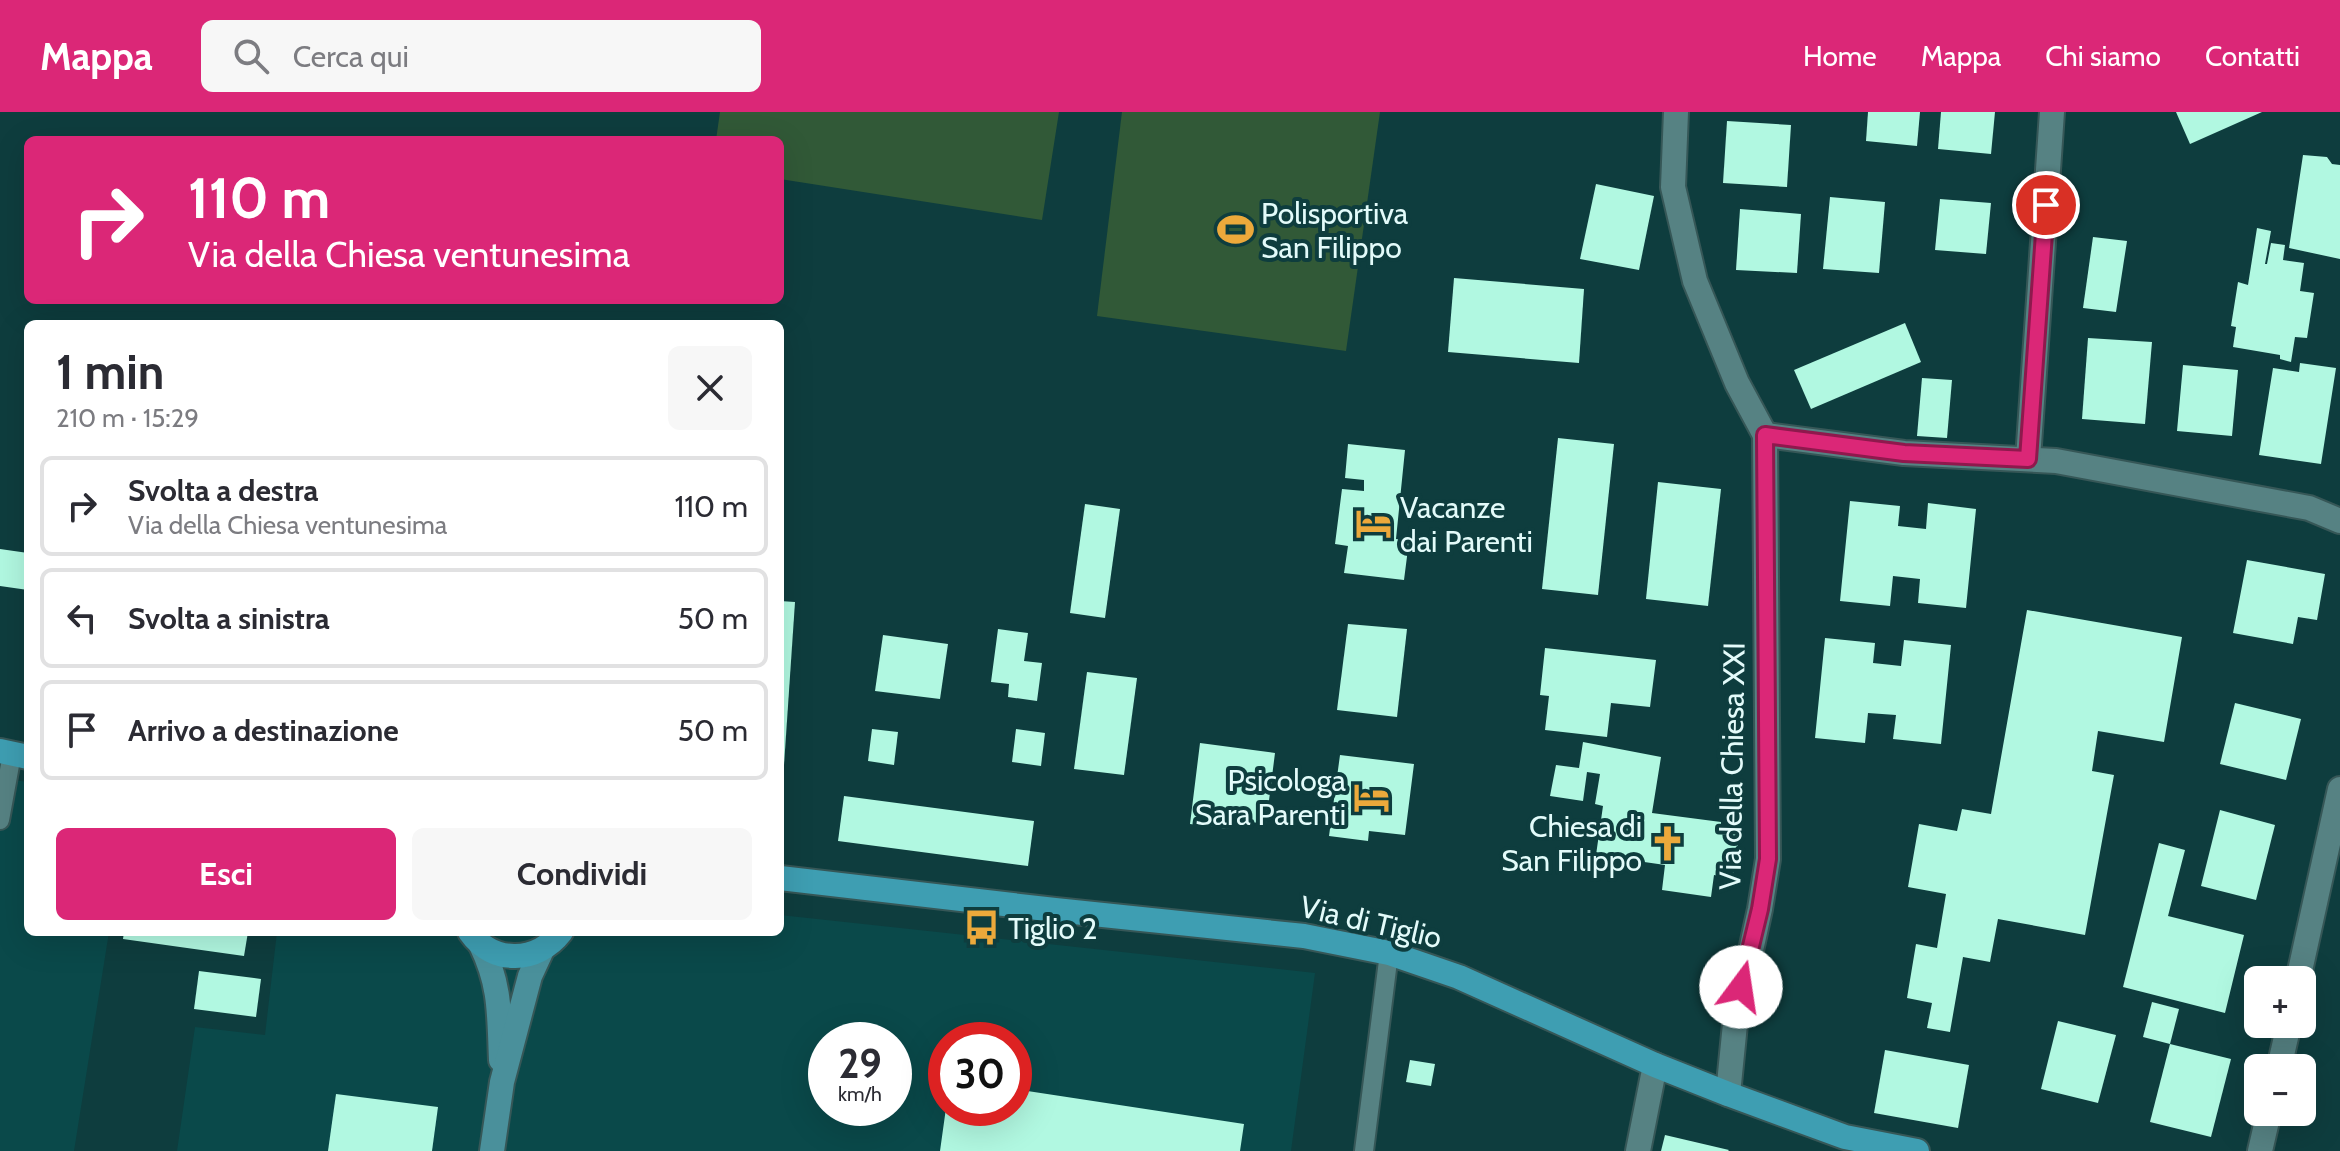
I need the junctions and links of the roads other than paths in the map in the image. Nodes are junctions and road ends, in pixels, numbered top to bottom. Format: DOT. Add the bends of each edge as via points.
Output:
graph roads {
  1 [pos="1676,112"];
  2 [pos="2052,112"];
  3 [pos="1765,435"];
  4 [pos="2028,459"];
  5 [pos="2340,521"];
  6 [pos="13,754"];
  7 [pos="2340,789"];
  8 [pos="0,820"];
  9 [pos="784,878"];
  10 [pos="557,936"];
  11 [pos="475,938"];
  12 [pos="542,950"];
  13 [pos="1389,953"];
  14 [pos="2301,966"];
  15 [pos="1655,1065"];
  16 [pos="502,1082"];
  17 [pos="1728,1094"];
  18 [pos="2266,1126"];
  19 [pos="1844,1144"];
  20 [pos="492,1151"];
  21 [pos="1364,1151"];
  22 [pos="1638,1151"];
  23 [pos="1917,1151"];
  24 [pos="2260,1151"];
  1 -- 3 [label="street" via="1673,187 1695,281"];
  2 -- 4 [label="street"];
  3 -- 4 [label="street" via="1904,453"];
  3 -- 17 [label="street, Via della Chiesa XXI" via="1768,859 1735,1024"];
  4 -- 5 [label="street" via="2213,488 2309,508"];
  6 -- 8 [label="lane"];
  7 -- 14 [label="street"];
  9 -- 13 [label="main road, Via di Tiglio" via="1304,936"];
  10 -- 12 [label="main road"];
  11 -- 12 [label="main road" via="510,957"];
  11 -- 16 [label="main road" via="498,989"];
  12 -- 16 [label="main road"];
  13 -- 15 [label="main road, Via di Tiglio" via="1459,977"];
  13 -- 21 [label="lane"];
  15 -- 17 [label="main road, Via di Tiglio"];
  15 -- 22 [label="street"];
  16 -- 20 [label="main road"];
  17 -- 19 [label="main road, Via di Tiglio"];
  18 -- 24 [label="street"];
  19 -- 23 [label="main road, Via di Tiglio"];
}
